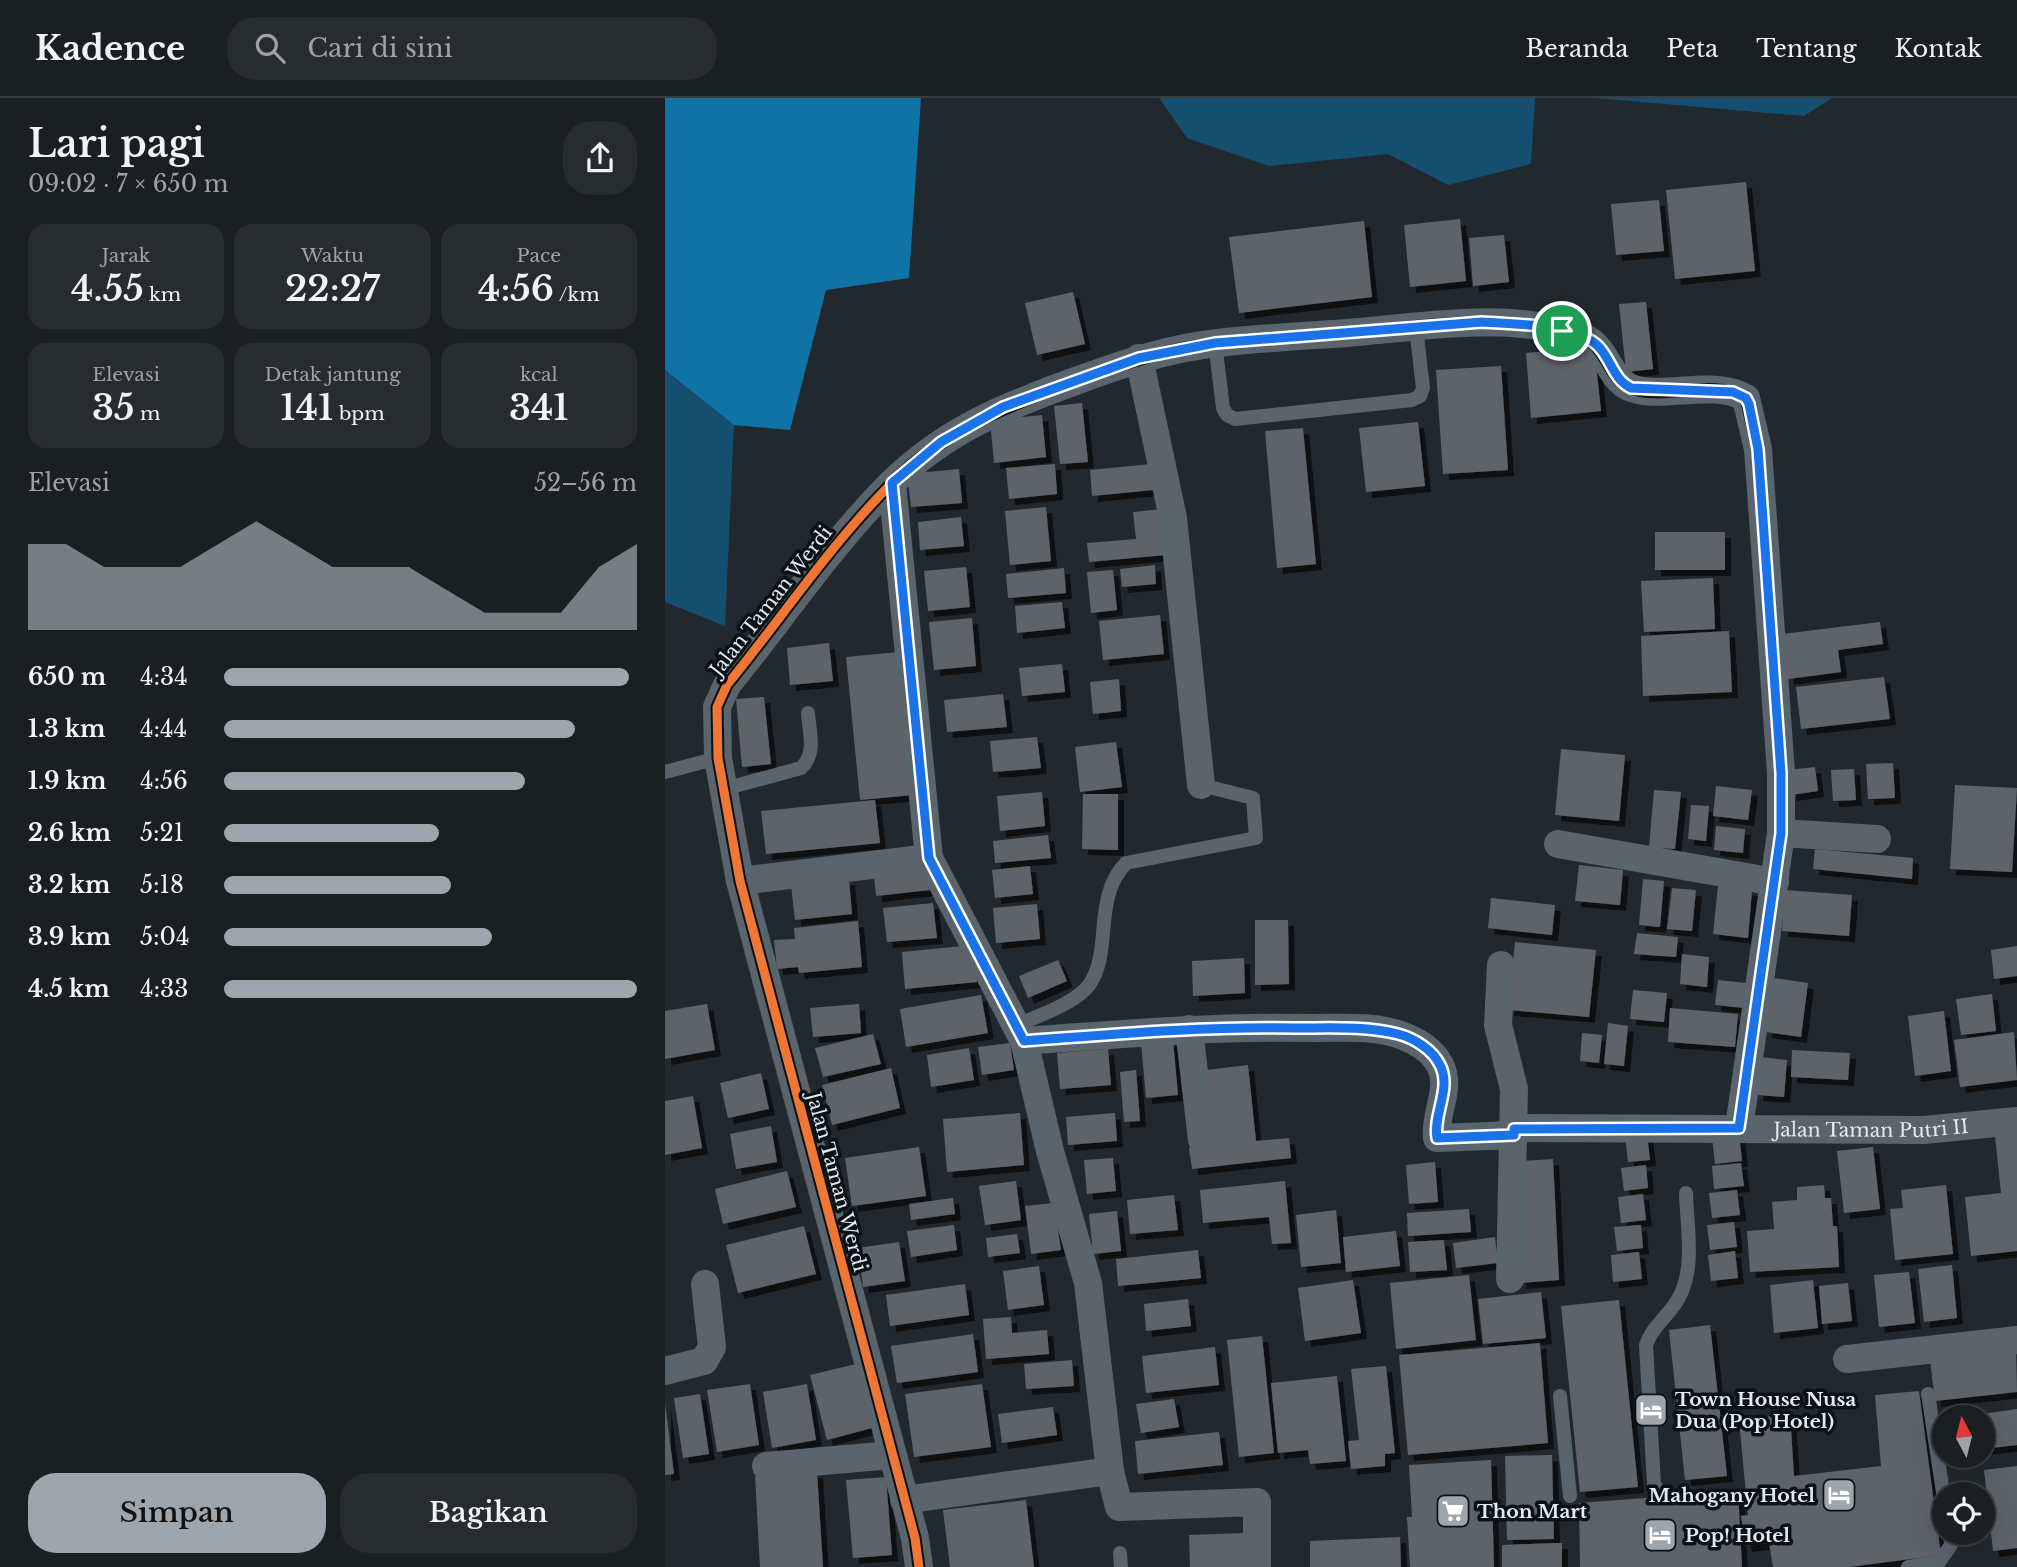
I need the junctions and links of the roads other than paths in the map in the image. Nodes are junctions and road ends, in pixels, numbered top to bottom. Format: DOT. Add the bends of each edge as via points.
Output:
graph roads {
  1 [pos="1416,327"];
  2 [pos="1215,343"];
  3 [pos="1139,358"];
  4 [pos="892,483"];
  5 [pos="808,713"];
  6 [pos="718,758"];
  7 [pos="665,772"];
  8 [pos="1201,785"];
  9 [pos="724,789"];
  10 [pos="1781,833"];
  11 [pos="1877,839"];
  12 [pos="1558,844"];
  13 [pos="929,858"];
  14 [pos="740,881"];
  15 [pos="1775,882"];
  16 [pos="1501,965"];
  17 [pos="1189,1029"];
  18 [pos="1021,1032"];
  19 [pos="2017,1121"];
  20 [pos="1739,1128"];
  21 [pos="1514,1132"];
  22 [pos="1202,1139"];
  23 [pos="1686,1194"];
  24 [pos="1510,1279"];
  25 [pos="705,1284"];
  26 [pos="2017,1340"];
  27 [pos="1847,1359"];
  28 [pos="665,1371"];
  29 [pos="1928,1394"];
  30 [pos="1560,1396"];
  31 [pos="892,1455"];
  32 [pos="765,1466"];
  33 [pos="1110,1471"];
  34 [pos="1941,1482"];
  35 [pos="1661,1495"];
  36 [pos="1570,1496"];
  37 [pos="904,1500"];
  38 [pos="1951,1545"];
  39 [pos="919,1567"];
  40 [pos="1257,1567"];
  41 [pos="1909,1567"];
  1 -- 2 [label="street, Jalan Taman Werdi"];
  1 -- 2 [label="lane" via="1420,396 1235,419 1223,408"];
  1 -- 10 [label="street, Jalan Taman Werdi" via="1482,322 1535,326 1596,344 1619,379 1631,388 1717,390 1746,398 1758,449 1781,773"];
  2 -- 3 [label="street, Jalan Taman Werdi"];
  3 -- 4 [label="street, Jalan Taman Werdi" via="1003,407 941,442"];
  3 -- 8 [label="street" via="1173,518"];
  4 -- 6 [label="street, Jalan Taman Werdi" via="724,689 717,706"];
  4 -- 13 [label="street"];
  5 -- 9 [label="lane" via="808,762 801,768"];
  6 -- 7 [label="lane"];
  6 -- 9 [label="street, Jalan Taman Werdi"];
  8 -- 18 [label="lane" via="1253,798 1256,838 1126,863 1109,890 1097,964 1089,985"];
  9 -- 14 [label="street, Jalan Taman Werdi"];
  10 -- 11 [label="street"];
  10 -- 15 [label="street"];
  12 -- 15 [label="street"];
  13 -- 14 [label="street"];
  13 -- 18 [label="street"];
  14 -- 31 [label="street, Jalan Taman Werdi"];
  15 -- 20 [label="street"];
  16 -- 21 [label="street" via="1498,1026 1514,1088"];
  17 -- 18 [label="street"];
  17 -- 21 [label="street, Jalan Taman Putri II" via="1357,1028 1401,1035 1423,1045 1441,1067 1444,1093 1436,1120 1437,1138"];
  17 -- 22 [label="street"];
  18 -- 33 [label="street" via="1088,1283"];
  19 -- 20 [label="street, Jalan Taman Putri II" via="1924,1130"];
  20 -- 21 [label="street, Jalan Taman Putri II"];
  21 -- 24 [label="street"];
  23 -- 35 [label="lane" via="1688,1274 1677,1302 1646,1345 1654,1483"];
  25 -- 28 [label="street" via="712,1347 704,1361"];
  26 -- 27 [label="street"];
  29 -- 34 [label="lane"];
  30 -- 36 [label="lane"];
  31 -- 32 [label="street"];
  31 -- 37 [label="street, Jalan Taman Werdi"];
  33 -- 37 [label="street"];
  33 -- 40 [label="street" via="1119,1507 1257,1502"];
  37 -- 39 [label="street, Jalan Taman Werdi"];
  38 -- 41 [label="lane" via="1939,1562"];
}
